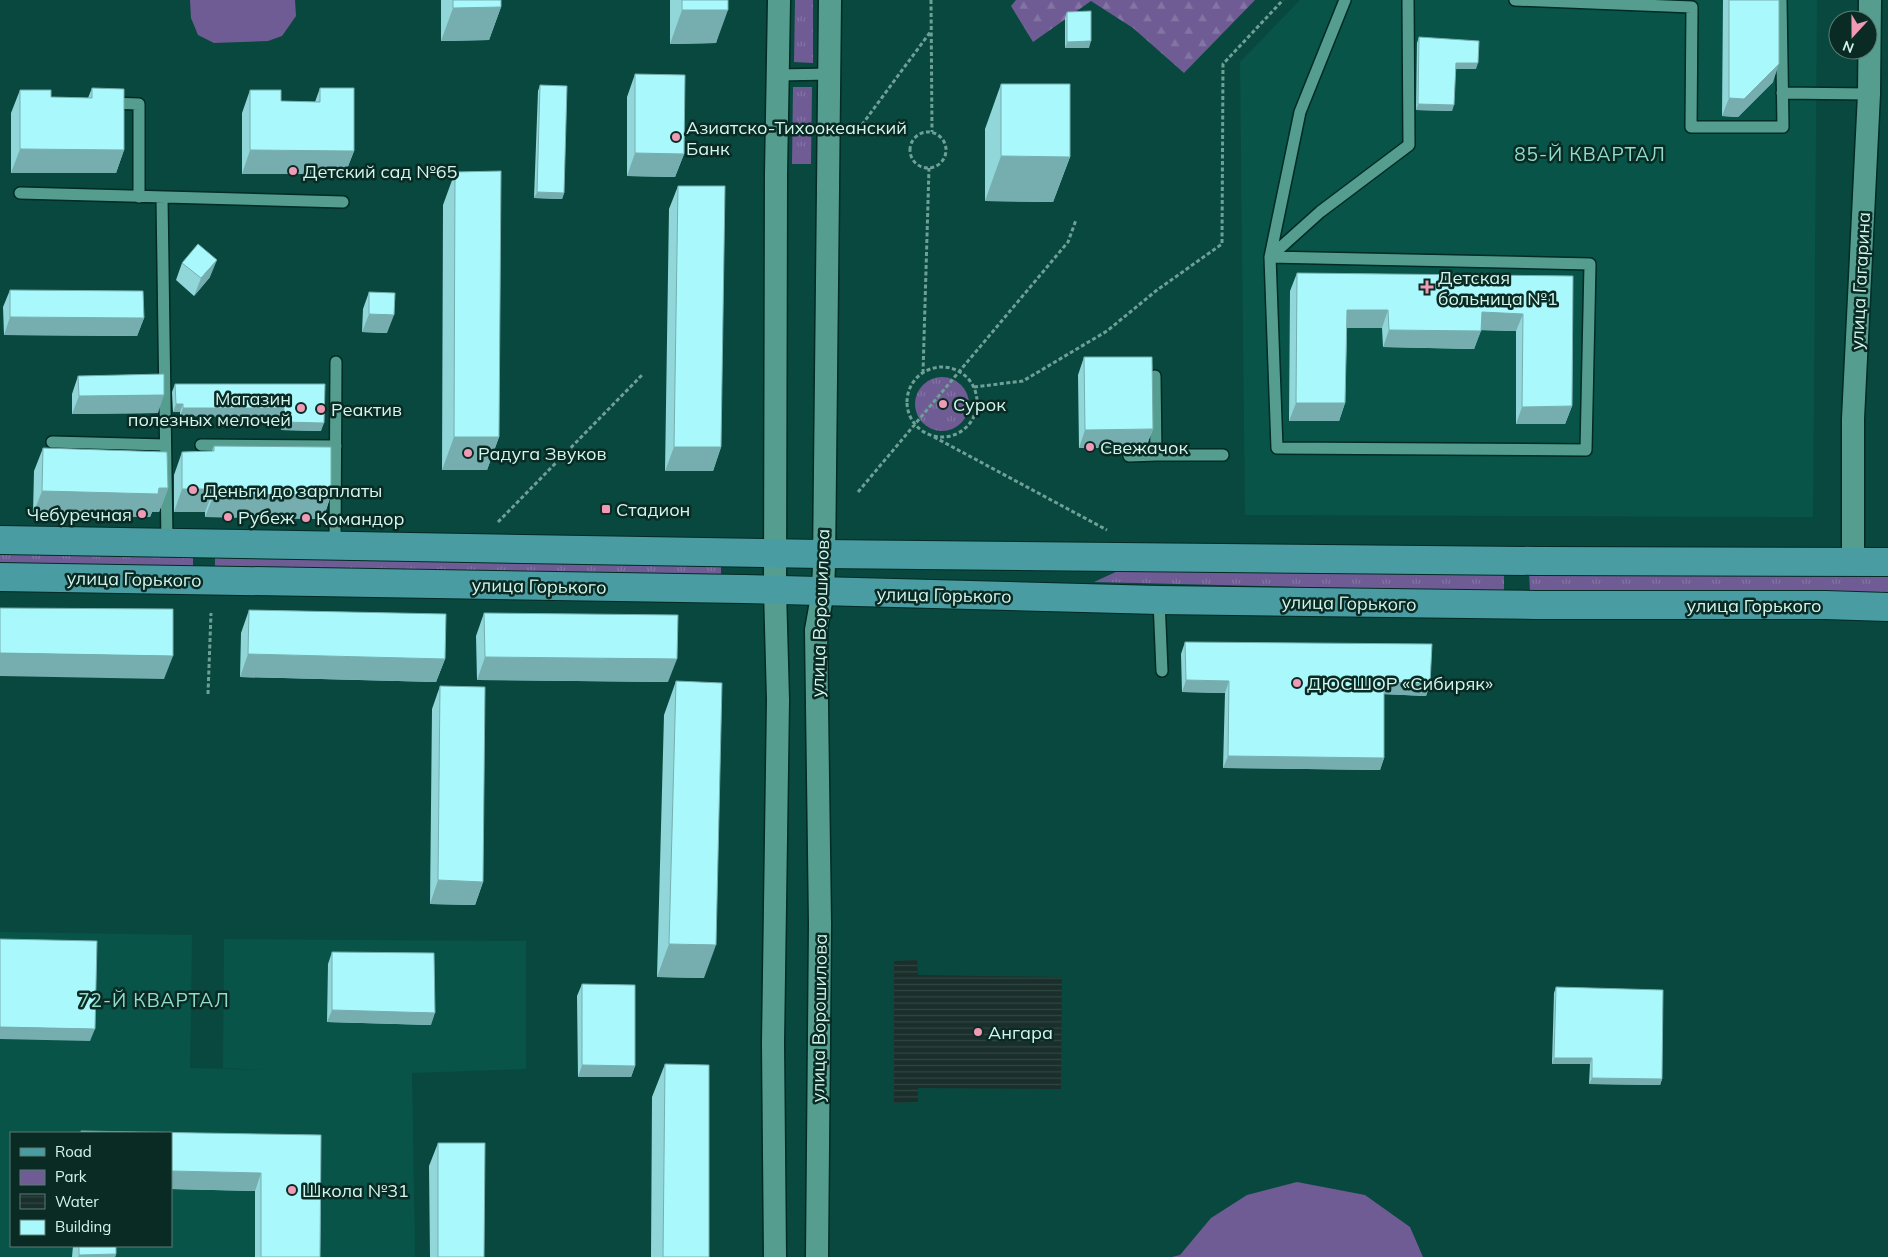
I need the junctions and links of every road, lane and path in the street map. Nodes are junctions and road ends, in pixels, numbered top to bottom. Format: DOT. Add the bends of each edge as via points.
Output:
graph roads {
  1 [pos="779,0"];
  2 [pos="830,0"];
  3 [pos="931,0"];
  4 [pos="1283,0"];
  5 [pos="1345,0"];
  6 [pos="1408,0"];
  7 [pos="1515,0"];
  8 [pos="1781,0"];
  9 [pos="1870,0"];
  10 [pos="931,30"];
  11 [pos="778,74"];
  12 [pos="830,74"];
  13 [pos="1782,93"];
  14 [pos="1869,94"];
  15 [pos="100,103"];
  16 [pos="858,130"];
  17 [pos="932,132"];
  18 [pos="929,168"];
  19 [pos="20,193"];
  20 [pos="139,197"];
  21 [pos="162,198"];
  22 [pos="343,202"];
  23 [pos="1076,220"];
  24 [pos="1270,257"];
  25 [pos="336,362"];
  26 [pos="959,372"];
  27 [pos="923,373"];
  28 [pos="642,375"];
  29 [pos="1155,376"];
  30 [pos="974,387"];
  31 [pos="916,424"];
  32 [pos="930,435"];
  33 [pos="52,442"];
  34 [pos="165,445"];
  35 [pos="201,445"];
  36 [pos="336,446"];
  37 [pos="1223,455"];
  38 [pos="1129,456"];
  39 [pos="1156,456"];
  40 [pos="858,492"];
  41 [pos="495,524"];
  42 [pos="1108,530"];
  43 [pos="0,540"];
  44 [pos="167,542"];
  45 [pos="335,545"];
  46 [pos="776,553"];
  47 [pos="823,554"];
  48 [pos="1538,561"];
  49 [pos="1853,562"];
  50 [pos="1888,562"];
  51 [pos="0,577"];
  52 [pos="775,590"];
  53 [pos="823,591"];
  54 [pos="1159,600"];
  55 [pos="1536,605"];
  56 [pos="1888,607"];
  57 [pos="211,613"];
  58 [pos="1162,671"];
  59 [pos="208,694"];
  60 [pos="775,1257"];
  61 [pos="817,1257"];
  1 -- 11 [label="street"];
  2 -- 12 [label="street, улица Ворошилова"];
  3 -- 10 [label="path"];
  4 -- 30 [label="path" via="1223,64 1222,244 1157,290 1107,331 1023,380"];
  5 -- 24 [label="lane" via="1300,112"];
  6 -- 24 [label="lane" via="1409,145 1320,212"];
  7 -- 13 [label="lane" via="1692,7 1691,128 1783,127"];
  8 -- 13 [label="lane"];
  9 -- 14 [label="street, улица Гагарина"];
  10 -- 16 [label="path"];
  10 -- 17 [label="path"];
  11 -- 12 [label="lane"];
  11 -- 46 [label="street"];
  12 -- 47 [label="street, улица Ворошилова"];
  13 -- 14 [label="lane"];
  14 -- 49 [label="street, улица Гагарина" via="1853,419"];
  15 -- 20 [label="lane" via="139,104"];
  17 -- 18 [label="path" via="942,138 947,149 944,160"];
  17 -- 18 [label="path" via="920,133 910,148 912,160"];
  18 -- 27 [label="path"];
  19 -- 20 [label="lane"];
  20 -- 21 [label="lane"];
  21 -- 22 [label="lane"];
  21 -- 34 [label="lane"];
  23 -- 26 [label="path" via="1068,242"];
  24 -- 24 [label="lane" via="1277,448 1586,450 1590,264"];
  25 -- 36 [label="lane"];
  26 -- 27 [label="path" via="946,367"];
  26 -- 30 [label="path"];
  26 -- 31 [label="path"];
  27 -- 31 [label="path" via="909,390 907,401 908,412"];
  28 -- 41 [label="path"];
  29 -- 39 [label="lane"];
  30 -- 32 [label="path" via="977,404 972,421 964,430 942,437"];
  31 -- 32 [label="path"];
  31 -- 40 [label="path"];
  32 -- 42 [label="path"];
  33 -- 34 [label="lane"];
  34 -- 44 [label="lane"];
  35 -- 36 [label="lane"];
  36 -- 45 [label="lane"];
  37 -- 39 [label="lane"];
  38 -- 39 [label="lane"];
  43 -- 44 [label="main road"];
  44 -- 45 [label="main road"];
  45 -- 46 [label="main road"];
  46 -- 47 [label="main road"];
  46 -- 52 [label="street"];
  47 -- 48 [label="main road"];
  47 -- 53 [label="street, улица Ворошилова"];
  48 -- 49 [label="main road"];
  48 -- 55 [label="main road" via="1520,565 1513,576 1519,595"];
  49 -- 50 [label="main road"];
  51 -- 52 [label="main road, улица Горького"];
  52 -- 53 [label="main road, улица Горького"];
  52 -- 60 [label="street" via="778,700 773,1044"];
  53 -- 54 [label="main road, улица Горького"];
  53 -- 61 [label="street, улица Ворошилова" via="816,630 820,924"];
  54 -- 55 [label="main road, улица Горького"];
  54 -- 58 [label="lane"];
  55 -- 56 [label="main road, улица Горького"];
  57 -- 59 [label="path"];
}
